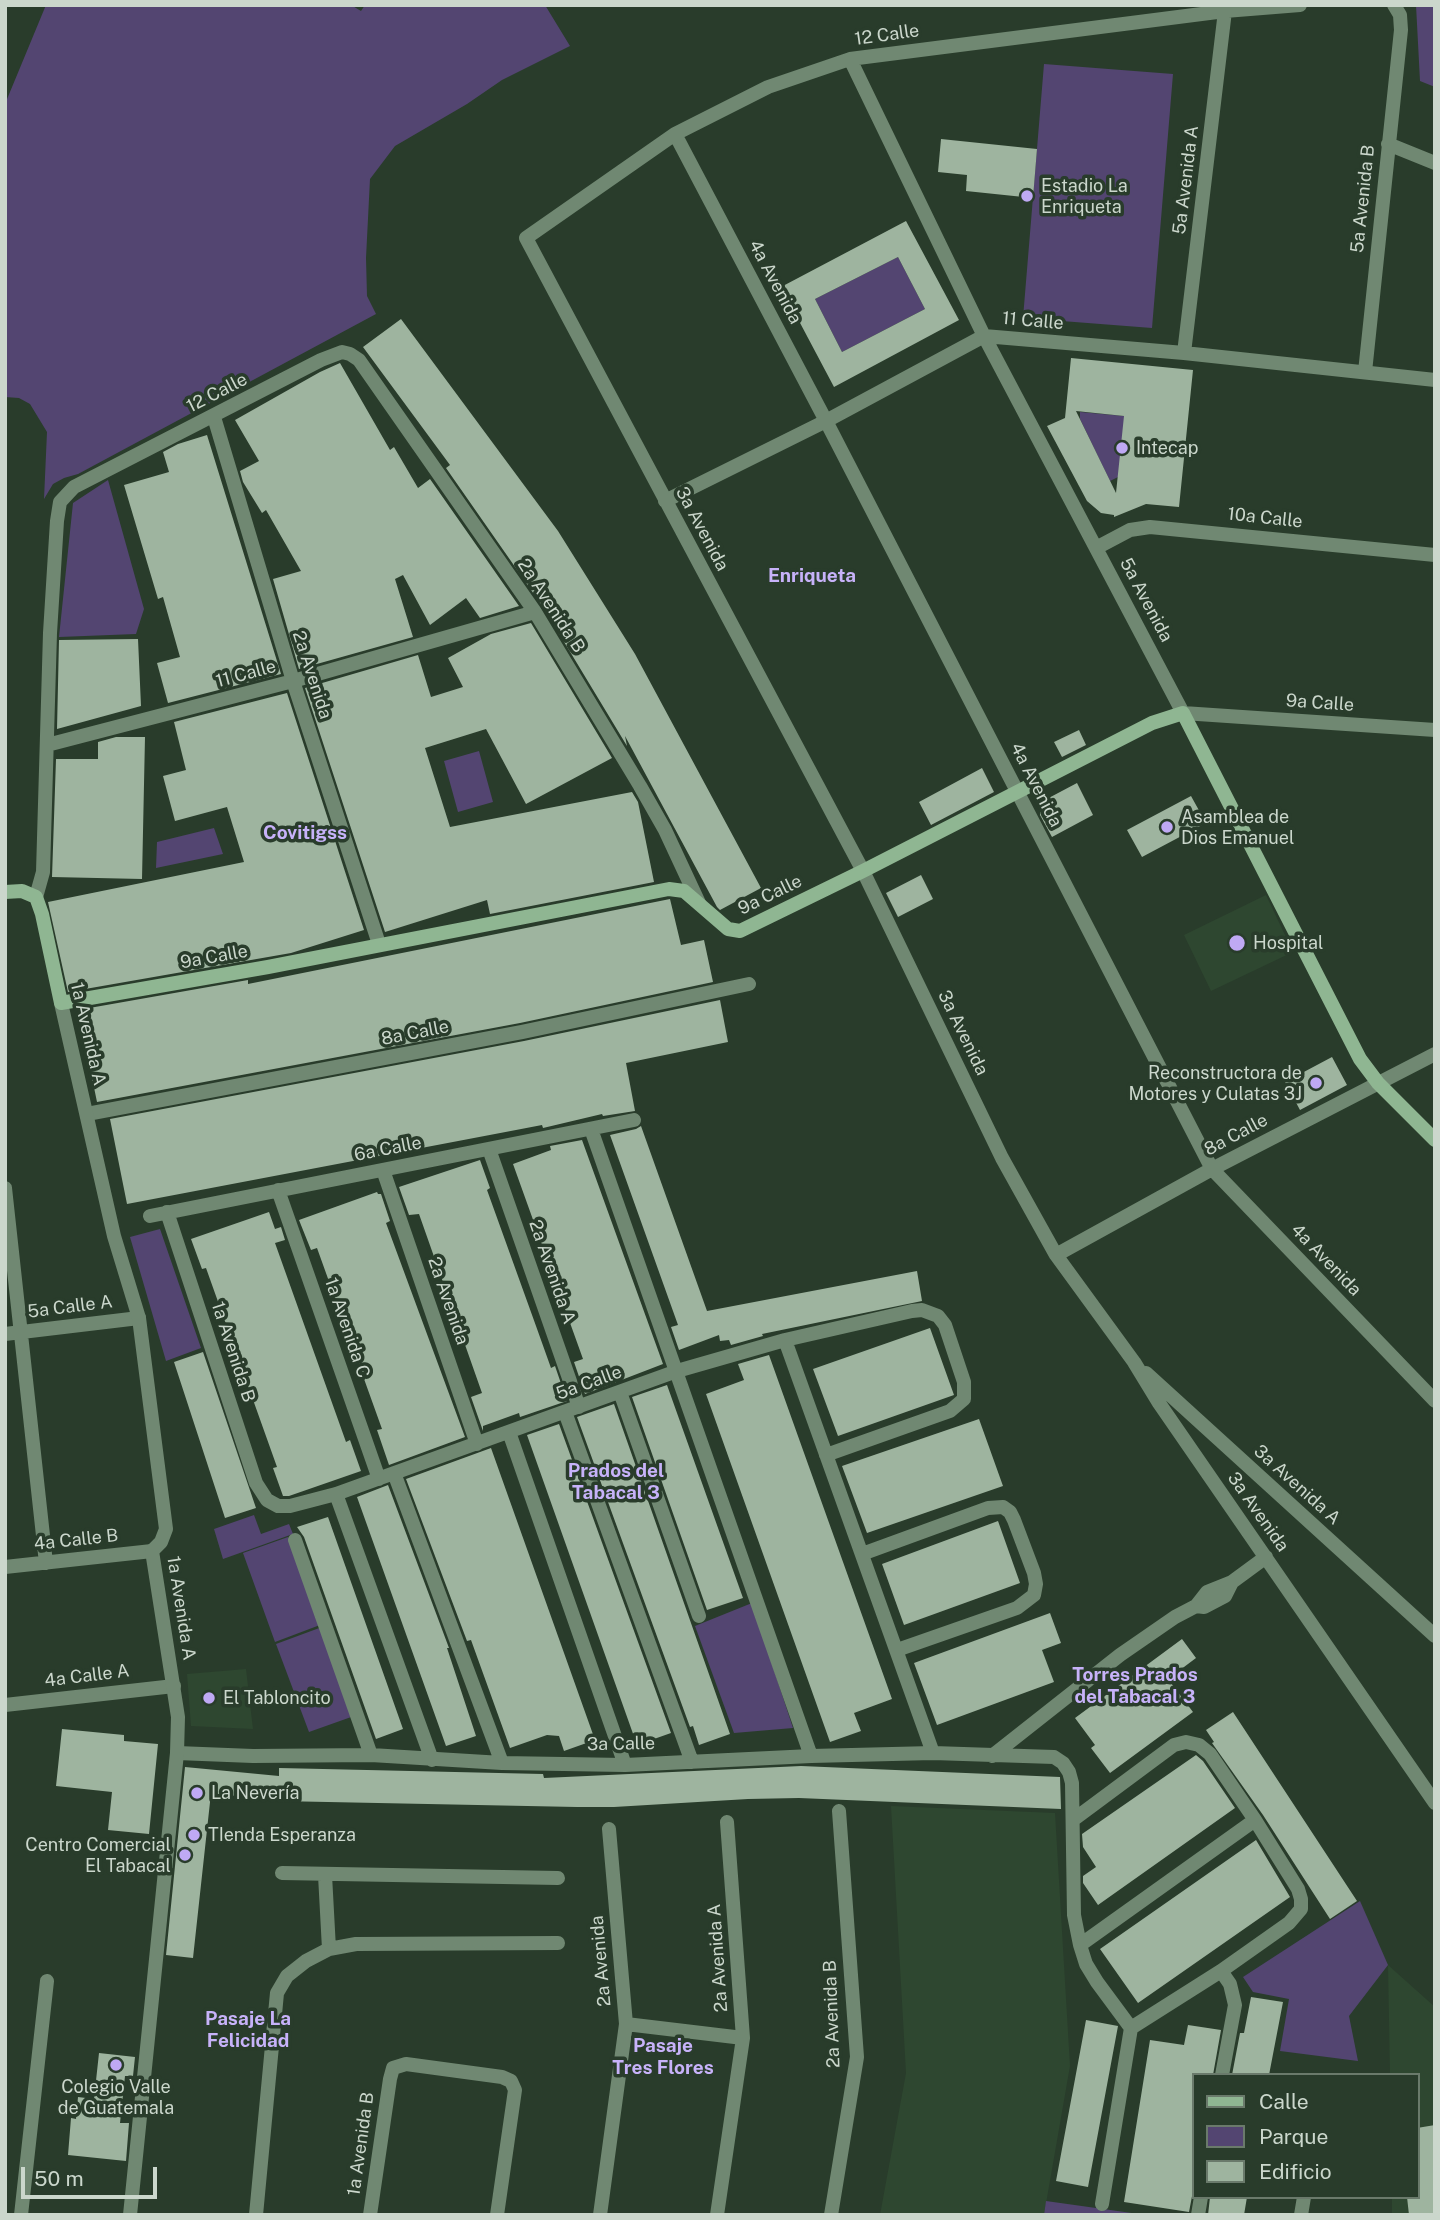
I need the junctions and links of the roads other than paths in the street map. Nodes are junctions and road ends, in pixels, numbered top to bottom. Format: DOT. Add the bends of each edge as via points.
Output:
graph roads {
  1 [pos="1300,5"];
  2 [pos="1394,5"];
  3 [pos="1226,11"];
  4 [pos="850,59"];
  5 [pos="675,134"];
  6 [pos="1388,144"];
  7 [pos="1435,163"];
  8 [pos="526,238"];
  9 [pos="984,336"];
  10 [pos="342,352"];
  11 [pos="1184,353"];
  12 [pos="1365,372"];
  13 [pos="1435,380"];
  14 [pos="214,417"];
  15 [pos="826,421"];
  16 [pos="111,468"];
  17 [pos="666,501"];
  18 [pos="1096,548"];
  19 [pos="1435,555"];
  20 [pos="535,612"];
  21 [pos="293,681"];
  22 [pos="1183,713"];
  23 [pos="1435,730"];
  24 [pos="47,744"];
  25 [pos="1018,790"];
  26 [pos="863,871"];
  27 [pos="5,892"];
  28 [pos="36,897"];
  29 [pos="699,903"];
  30 [pos="379,944"];
  31 [pos="749,984"];
  32 [pos="61,1003"];
  33 [pos="1435,1054"];
  34 [pos="1378,1083"];
  35 [pos="87,1114"];
  36 [pos="634,1120"];
  37 [pos="591,1129"];
  38 [pos="1435,1140"];
  39 [pos="489,1149"];
  40 [pos="1212,1169"];
  41 [pos="383,1170"];
  42 [pos="5,1188"];
  43 [pos="278,1190"];
  44 [pos="167,1212"];
  45 [pos="150,1216"];
  46 [pos="1056,1255"];
  47 [pos="139,1318"];
  48 [pos="23,1332"];
  49 [pos="5,1334"];
  50 [pos="785,1340"];
  51 [pos="1134,1362"];
  52 [pos="677,1371"];
  53 [pos="620,1392"];
  54 [pos="1435,1401"];
  55 [pos="572,1409"];
  56 [pos="509,1432"];
  57 [pos="477,1444"];
  58 [pos="826,1455"];
  59 [pos="394,1473"];
  60 [pos="379,1479"];
  61 [pos="336,1494"];
  62 [pos="267,1500"];
  63 [pos="295,1540"];
  64 [pos="152,1551"];
  65 [pos="862,1554"];
  66 [pos="1266,1557"];
  67 [pos="46,1563"];
  68 [pos="5,1567"];
  69 [pos="699,1616"];
  70 [pos="1435,1636"];
  71 [pos="897,1650"];
  72 [pos="174,1686"];
  73 [pos="5,1705"];
  74 [pos="177,1753"];
  75 [pos="933,1753"];
  76 [pos="371,1755"];
  77 [pos="811,1756"];
  78 [pos="992,1756"];
  79 [pos="432,1760"];
  80 [pos="692,1762"];
  81 [pos="502,1763"];
  82 [pos="625,1765"];
  83 [pos="1433,1795"];
  84 [pos="839,1811"];
  85 [pos="1073,1820"];
  86 [pos="1255,1820"];
  87 [pos="727,1822"];
  88 [pos="609,1829"];
  89 [pos="282,1873"];
  90 [pos="325,1875"];
  91 [pos="558,1878"];
  92 [pos="558,1943"];
  93 [pos="1080,1945"];
  94 [pos="329,1949"];
  95 [pos="1221,1971"];
  96 [pos="47,1981"];
  97 [pos="625,2024"];
  98 [pos="1131,2028"];
  99 [pos="743,2038"];
  100 [pos="1222,2073"];
  101 [pos="1102,2204"];
  102 [pos="21,2215"];
  103 [pos="130,2215"];
  104 [pos="256,2215"];
  105 [pos="370,2215"];
  106 [pos="497,2215"];
  107 [pos="600,2215"];
  108 [pos="717,2215"];
  109 [pos="831,2215"];
  1 -- 3 [label="street, 12 Calle"];
  2 -- 6 [label="street, 5a Avenida B" via="1401,30"];
  3 -- 4 [label="street, 12 Calle"];
  3 -- 11 [label="street, 5a Avenida A"];
  4 -- 5 [label="street, 12 Calle" via="768,87"];
  4 -- 9 [label="street, 5a Avenida"];
  5 -- 8 [label="street, 12 Calle"];
  5 -- 15 [label="street, 4a Avenida"];
  6 -- 7 [label="street"];
  6 -- 12 [label="street, 5a Avenida B"];
  8 -- 17 [label="street, 3a Avenida"];
  9 -- 11 [label="street, 11 Calle"];
  9 -- 15 [label="street, 11 Calle"];
  9 -- 18 [label="street, 5a Avenida"];
  10 -- 14 [label="street, 12 Calle"];
  10 -- 20 [label="street, 2a Avenida B" via="359,360"];
  11 -- 12 [label="street, 11 Calle"];
  12 -- 13 [label="street, 11 Calle"];
  14 -- 16 [label="street, 12 Calle"];
  14 -- 21 [label="street, 2a Avenida"];
  15 -- 17 [label="street, 11 Calle"];
  15 -- 25 [label="street, 4a Avenida"];
  16 -- 24 [label="street, 1a Avenida A" via="68,491 58,509"];
  17 -- 26 [label="street, 3a Avenida"];
  18 -- 19 [label="street, 10a Calle" via="1139,527 1162,527"];
  18 -- 22 [label="street, 5a Avenida"];
  20 -- 21 [label="street, 11 Calle"];
  20 -- 29 [label="street, 2a Avenida B" via="665,830"];
  21 -- 24 [label="street, 11 Calle"];
  21 -- 30 [label="street, 2a Avenida"];
  22 -- 23 [label="street, 9a Calle"];
  22 -- 25 [label="main road, 9a Calle" via="1152,723"];
  22 -- 34 [label="main road, 5a Avenida" via="1360,1059"];
  24 -- 28 [label="street, 1a Avenida A" via="43,872"];
  25 -- 26 [label="main road, 9a Calle"];
  25 -- 40 [label="street, 4a Avenida"];
  26 -- 29 [label="main road, 9a Calle" via="740,931 728,929"];
  26 -- 46 [label="street, 3a Avenida" via="1002,1158"];
  27 -- 28 [label="main road" via="22,891"];
  28 -- 32 [label="main road, 1a Avenida A"];
  29 -- 30 [label="main road, 9a Calle" via="680,890 656,890"];
  30 -- 32 [label="main road, 9a Calle"];
  31 -- 35 [label="street, 8a Calle"];
  32 -- 35 [label="street, 1a Avenida A"];
  33 -- 34 [label="street, 8a Calle"];
  34 -- 38 [label="main road, 5a Avenida"];
  34 -- 40 [label="street, 8a Calle"];
  35 -- 47 [label="street, 1a Avenida A" via="114,1236"];
  36 -- 37 [label="street, 6a Calle"];
  37 -- 39 [label="street, 6a Calle"];
  37 -- 52 [label="street"];
  39 -- 41 [label="street, 6a Calle"];
  39 -- 55 [label="street, 2a Avenida A"];
  40 -- 46 [label="street, 8a Calle"];
  40 -- 54 [label="street, 4a Avenida"];
  41 -- 43 [label="street, 6a Calle"];
  41 -- 57 [label="street, 2a Avenida"];
  42 -- 48 [label="street"];
  43 -- 44 [label="street, 6a Calle"];
  43 -- 60 [label="street, 1a Avenida C"];
  44 -- 45 [label="street, 6a Calle"];
  44 -- 62 [label="street, 1a Avenida B" via="256,1483"];
  46 -- 51 [label="street, 3a Avenida"];
  47 -- 48 [label="street, 5a Calle A"];
  47 -- 64 [label="street, 1a Avenida A" via="166,1530"];
  48 -- 49 [label="street, 5a Calle A"];
  48 -- 67 [label="street"];
  50 -- 52 [label="street, 5a Calle"];
  50 -- 58 [label="street"];
  50 -- 58 [label="street, 5a Calle" via="922,1310 938,1316 945,1325 964,1382 964,1399 950,1411"];
  51 -- 66 [label="street, 3a Avenida"];
  51 -- 70 [label="street, 3a Avenida A"];
  52 -- 53 [label="street, 5a Calle"];
  52 -- 77 [label="street"];
  53 -- 55 [label="street, 5a Calle"];
  53 -- 69 [label="street"];
  55 -- 56 [label="street, 5a Calle"];
  55 -- 80 [label="street, 2a Avenida A"];
  56 -- 57 [label="street, 5a Calle"];
  56 -- 82 [label="street"];
  57 -- 59 [label="street, 5a Calle"];
  58 -- 65 [label="street"];
  59 -- 60 [label="street, 5a Calle"];
  59 -- 81 [label="street"];
  60 -- 61 [label="street, 5a Calle"];
  61 -- 62 [label="street, 5a Calle" via="290,1506"];
  61 -- 79 [label="street"];
  63 -- 76 [label="street"];
  64 -- 67 [label="street, 4a Calle B"];
  64 -- 72 [label="street, 1a Avenida A"];
  65 -- 71 [label="street"];
  65 -- 71 [label="street" via="996,1507 1010,1512 1030,1562 1034,1595 1017,1608"];
  66 -- 78 [label="street" via="1231,1584 1207,1592 1196,1606 1120,1655"];
  66 -- 83 [label="street, 3a Avenida"];
  67 -- 68 [label="street, 4a Calle B"];
  71 -- 75 [label="street"];
  72 -- 73 [label="street, 4a Calle A"];
  72 -- 74 [label="street, 1a Avenida A"];
  74 -- 76 [label="street, 3a Calle"];
  74 -- 103 [label="street, 1a Avenida A"];
  75 -- 77 [label="street, 3a Calle"];
  75 -- 78 [label="street, 3a Calle"];
  76 -- 79 [label="street, 3a Calle"];
  77 -- 80 [label="street, 3a Calle"];
  78 -- 85 [label="street, 3a Calle" via="1041,1755 1063,1763 1072,1783"];
  79 -- 81 [label="street, 3a Calle"];
  80 -- 82 [label="street, 3a Calle"];
  81 -- 82 [label="street, 3a Calle"];
  84 -- 109 [label="street, 2a Avenida B" via="857,2057"];
  85 -- 86 [label="street" via="1174,1745 1186,1742 1210,1754"];
  85 -- 93 [label="street" via="1074,1915"];
  86 -- 93 [label="street"];
  86 -- 95 [label="street" via="1298,1889 1301,1909 1289,1923"];
  87 -- 99 [label="street, 2a Avenida A"];
  88 -- 97 [label="street, 2a Avenida"];
  89 -- 90 [label="street"];
  90 -- 91 [label="street"];
  90 -- 94 [label="street"];
  92 -- 94 [label="street" via="356,1944"];
  93 -- 98 [label="street" via="1097,1982"];
  94 -- 104 [label="street" via="287,1976 277,1993"];
  95 -- 98 [label="street"];
  95 -- 100 [label="street" via="1230,1984 1235,2006"];
  96 -- 102 [label="street"];
  97 -- 99 [label="street"];
  97 -- 107 [label="street, 2a Avenida"];
  98 -- 101 [label="street"];
  99 -- 108 [label="street, 2a Avenida A"];
  105 -- 106 [label="street, 1a Avenida B" via="390,2079 393,2068 406,2064 511,2081 515,2090"];
}
